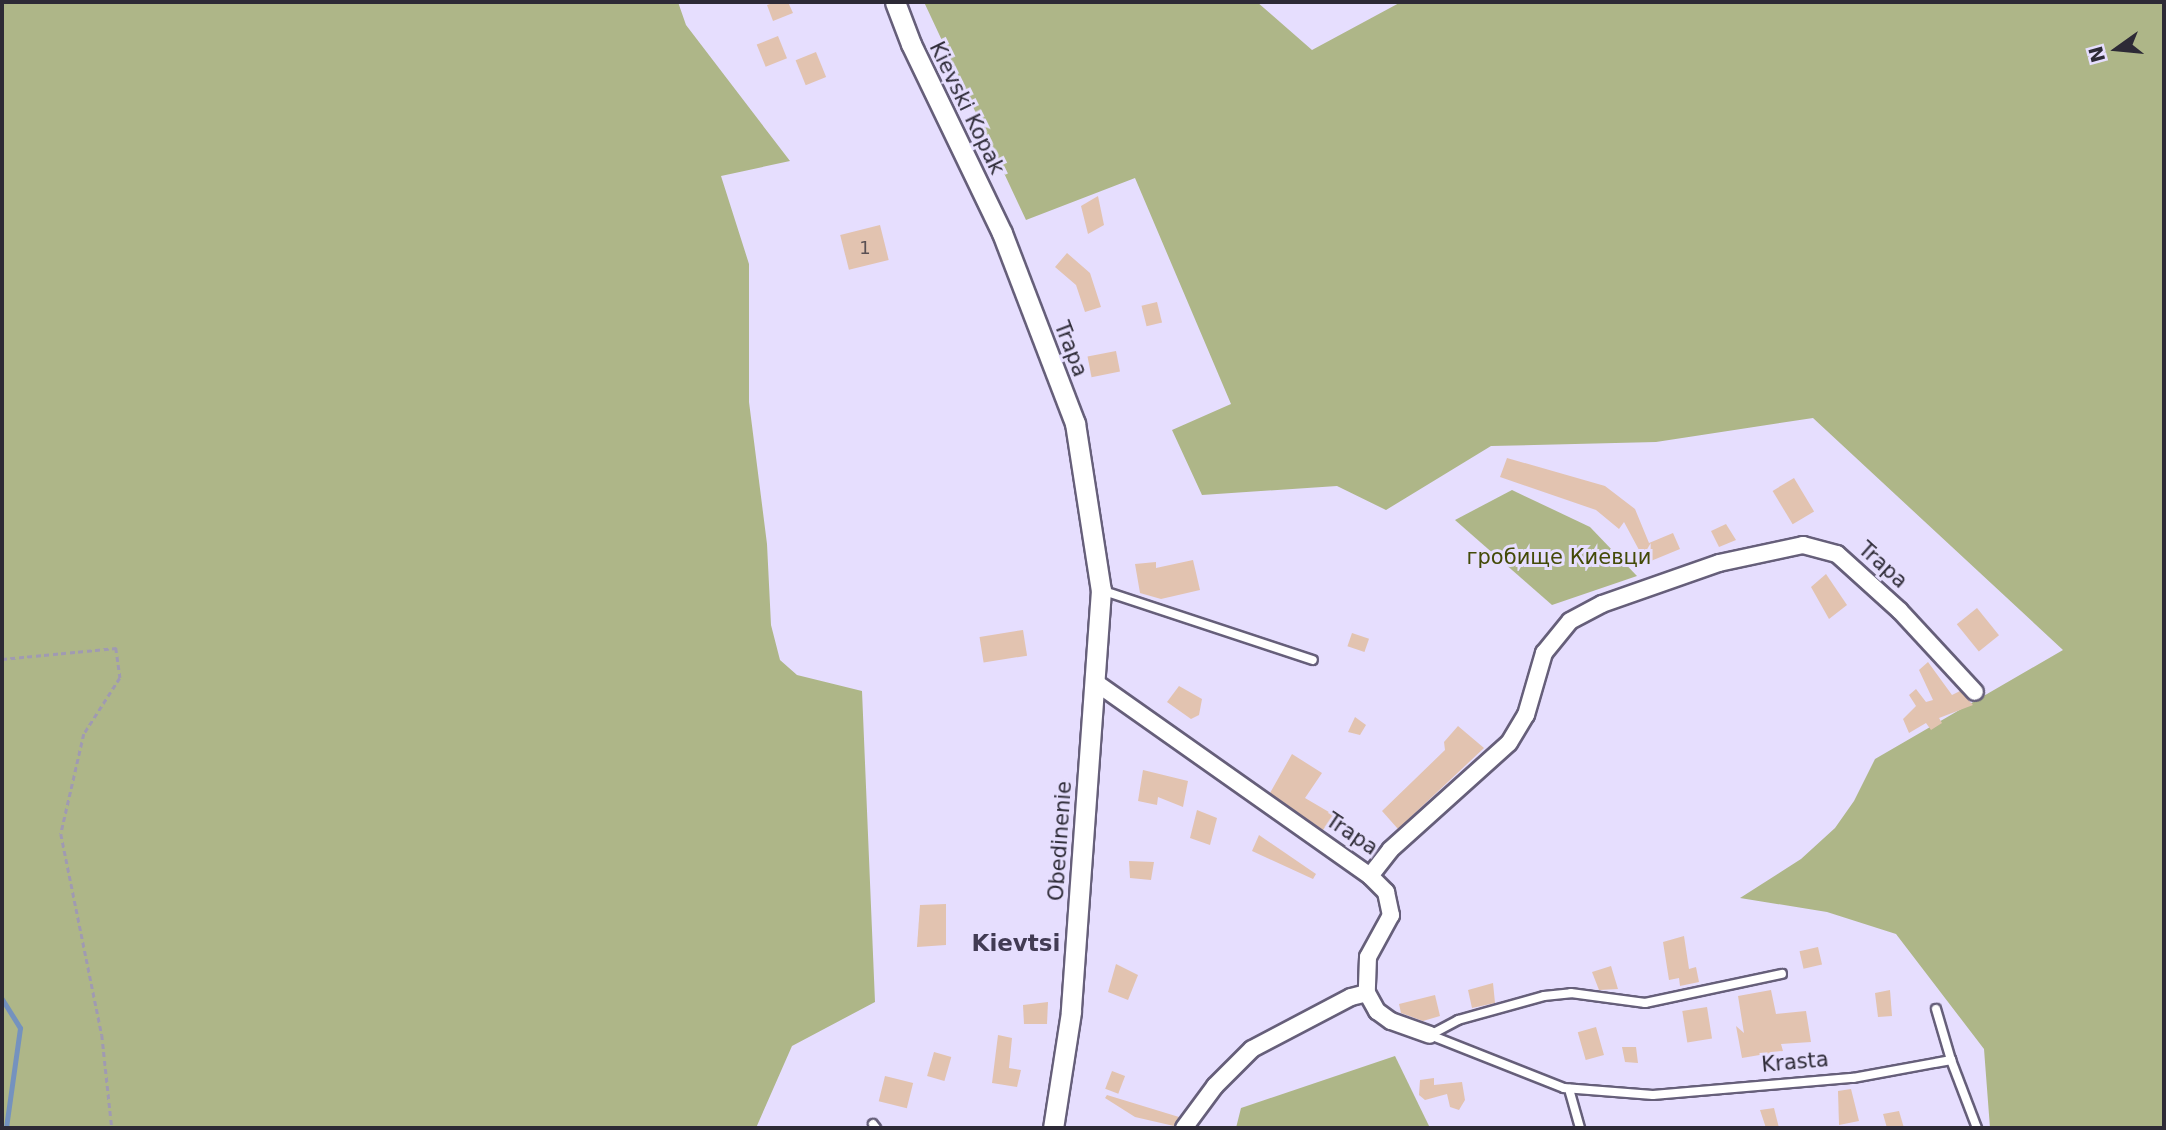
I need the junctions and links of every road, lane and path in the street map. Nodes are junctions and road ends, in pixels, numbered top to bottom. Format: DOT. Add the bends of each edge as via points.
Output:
graph roads {
  1 [pos="895,2"];
  2 [pos="1002,233"];
  3 [pos="1101,590"];
  4 [pos="2,659"];
  5 [pos="1313,660"];
  6 [pos="1095,682"];
  7 [pos="1975,692"];
  8 [pos="1370,876"];
  9 [pos="1782,974"];
  10 [pos="1367,993"];
  11 [pos="1936,1009"];
  12 [pos="1430,1035"];
  13 [pos="1951,1060"];
  14 [pos="1569,1089"];
  15 [pos="1197,1121"];
  16 [pos="113,1128"];
  17 [pos="1053,1128"];
  18 [pos="1184,1128"];
  19 [pos="1580,1128"];
  20 [pos="1977,1128"];
  1 -- 2 [label="street, Kievski Kopak"];
  2 -- 3 [label="street, Trapa" via="1075,423"];
  3 -- 5 [label="lane"];
  3 -- 6 [label="street, Trapa"];
  4 -- 16 [label="path" via="116,648 120,678 83,734 61,834 102,1035"];
  6 -- 8 [label="street, Trapa"];
  6 -- 17 [label="street, Obedinenie" via="1071,1012"];
  7 -- 8 [label="street, Trapa" via="1900,611 1837,554 1802,545 1719,564 1602,604 1570,621 1544,653 1526,715 1508,743 1390,850"];
  8 -- 10 [label="street" via="1386,892 1391,915 1368,957 1364,974"];
  9 -- 12 [label="lane" via="1645,1003 1571,993 1544,996 1458,1020"];
  10 -- 12 [label="street, Krasta" via="1377,1011 1391,1021"];
  10 -- 15 [label="street" via="1351,996 1252,1049 1215,1086"];
  11 -- 13 [label="lane"];
  12 -- 14 [label="lane, Krasta"];
  13 -- 14 [label="lane, Krasta" via="1853,1078 1682,1094"];
  13 -- 20 [label="lane"];
  14 -- 19 [label="lane"];
  15 -- 18 [label="street"];
}
